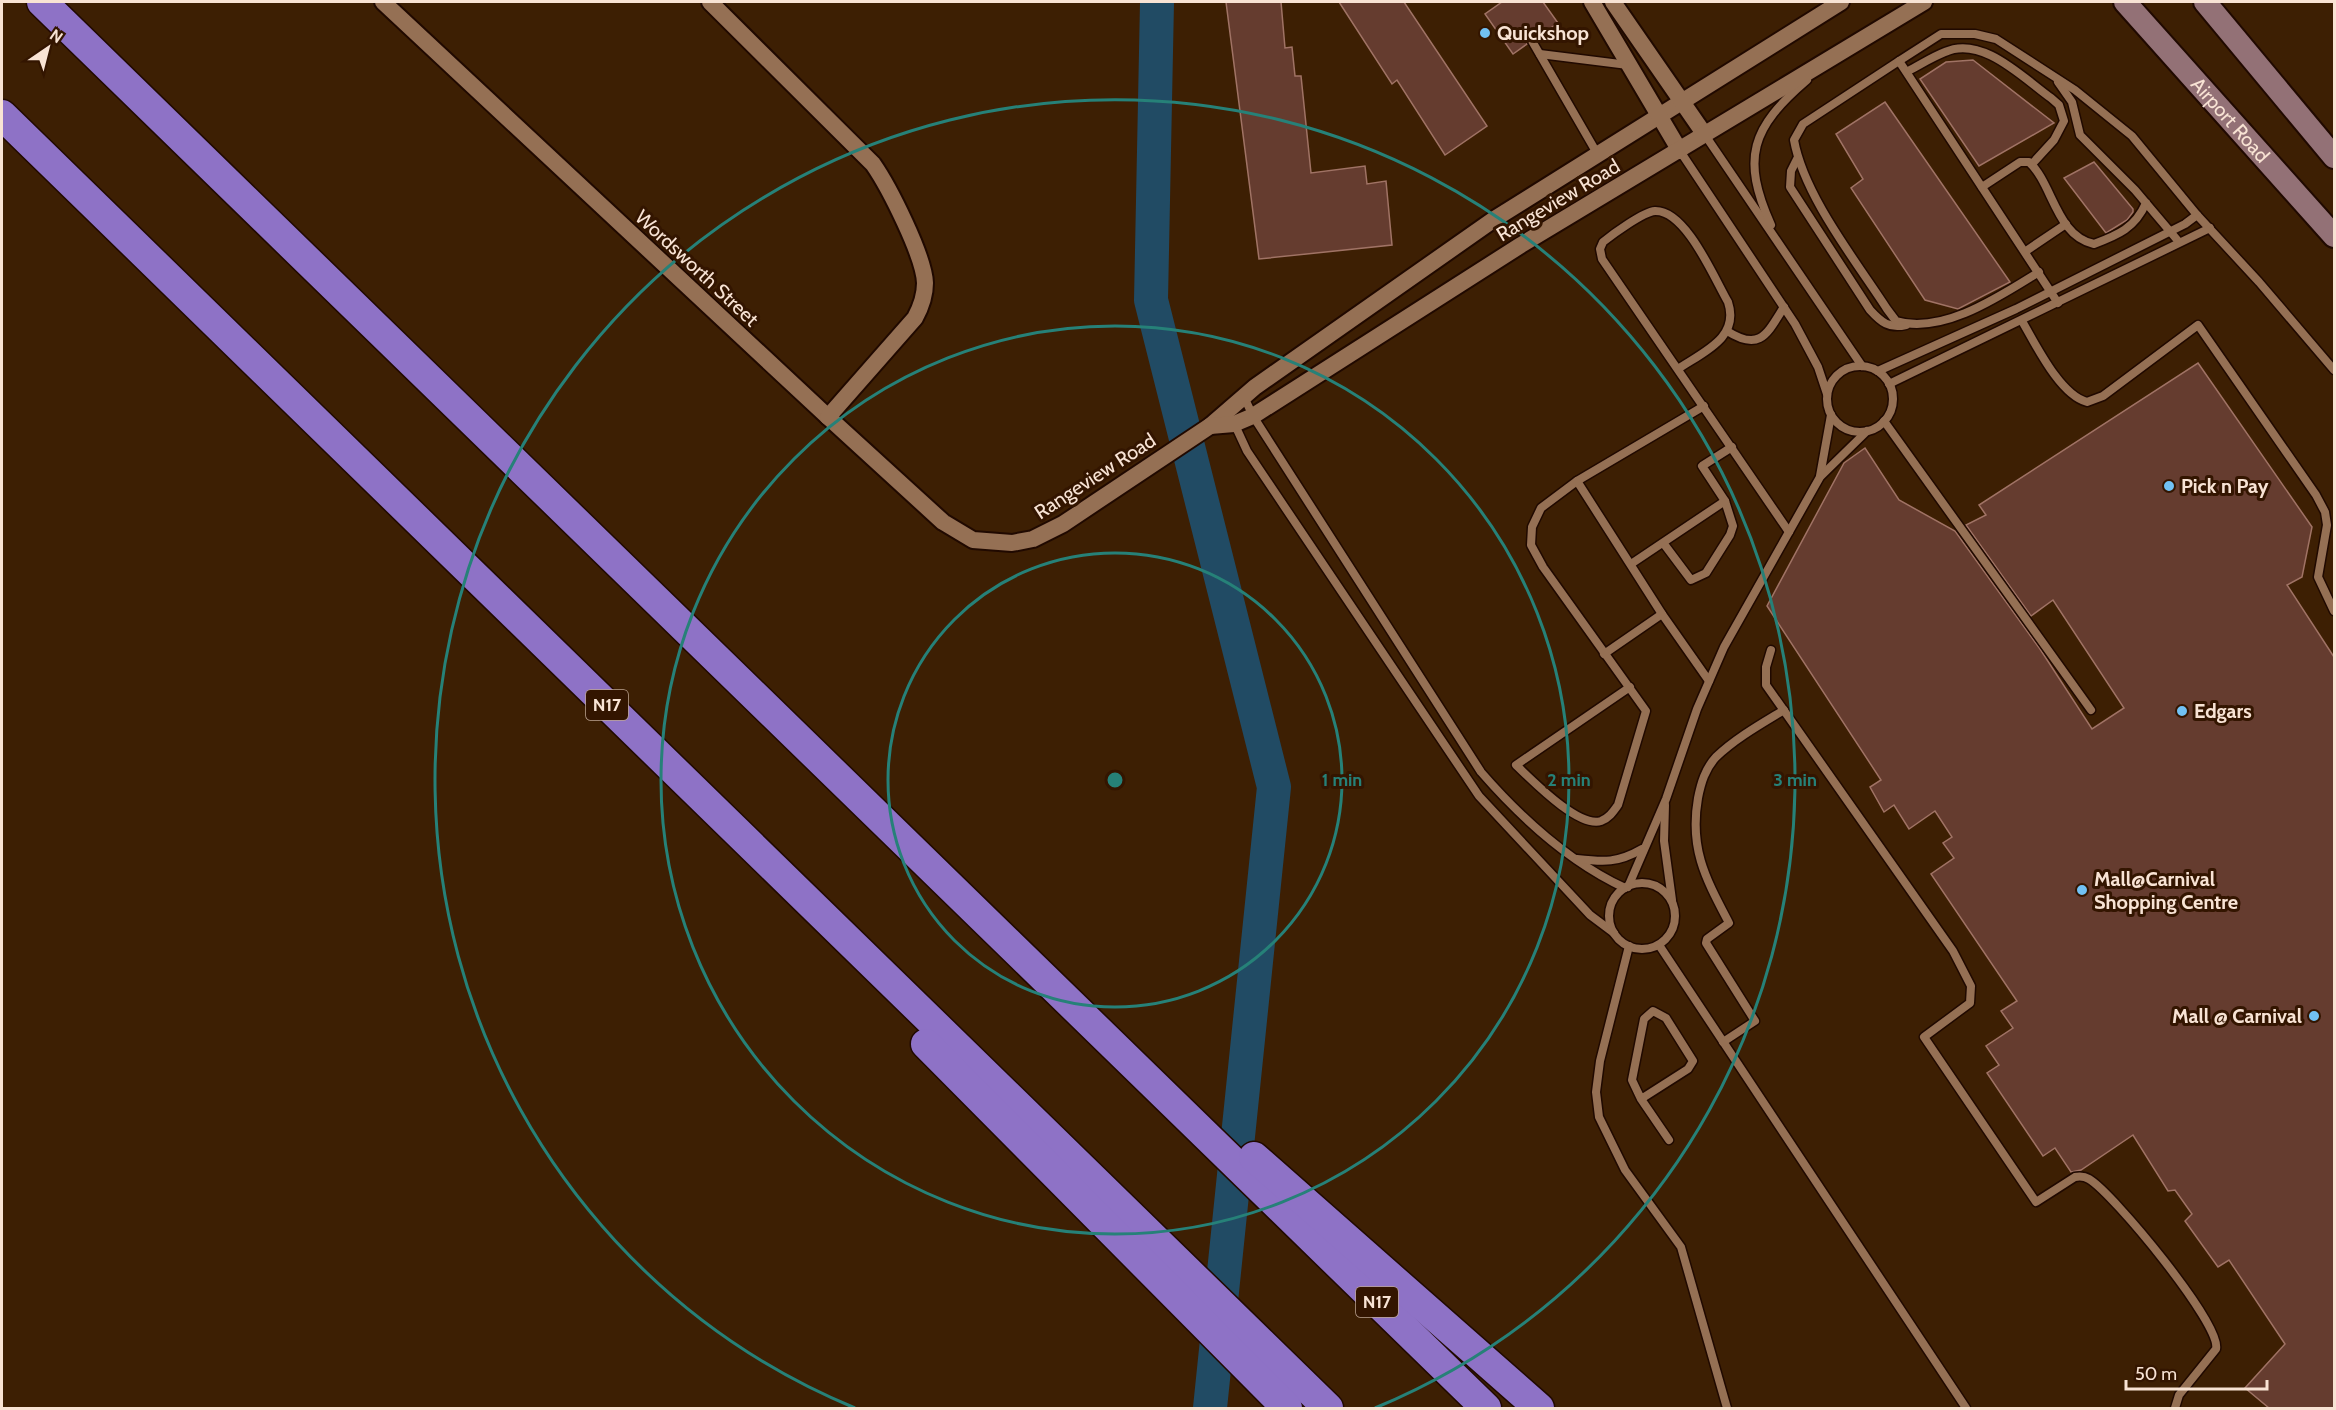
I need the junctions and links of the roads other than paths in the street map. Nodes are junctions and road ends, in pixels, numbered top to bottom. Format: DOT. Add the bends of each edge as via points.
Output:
graph roads {
  1 [pos="42,2"];
  2 [pos="383,2"];
  3 [pos="710,2"];
  4 [pos="1592,2"];
  5 [pos="1613,2"];
  6 [pos="1841,2"];
  7 [pos="1924,2"];
  8 [pos="2106,2"];
  9 [pos="2125,2"];
  10 [pos="2205,2"];
  11 [pos="2151,30"];
  12 [pos="1982,35"];
  13 [pos="1532,40"];
  14 [pos="1839,53"];
  15 [pos="1540,54"];
  16 [pos="1988,54"];
  17 [pos="1899,61"];
  18 [pos="1628,65"];
  19 [pos="1908,72"];
  20 [pos="2054,77"];
  21 [pos="1682,102"];
  22 [pos="2,116"];
  23 [pos="1658,117"];
  24 [pos="1705,135"];
  25 [pos="1680,151"];
  26 [pos="1598,155"];
  27 [pos="2334,158"];
  28 [pos="1797,159"];
  29 [pos="2032,164"];
  30 [pos="1982,187"];
  31 [pos="2146,203"];
  32 [pos="2197,215"];
  33 [pos="2066,224"];
  34 [pos="2210,228"];
  35 [pos="2170,230"];
  36 [pos="2334,236"];
  37 [pos="2179,242"];
  38 [pos="1781,247"];
  39 [pos="2026,251"];
  40 [pos="2039,272"];
  41 [pos="2051,290"];
  42 [pos="2058,303"];
  43 [pos="1784,307"];
  44 [pos="2022,321"];
  45 [pos="1907,325"];
  46 [pos="1727,331"];
  47 [pos="1862,366"];
  48 [pos="1678,369"];
  49 [pos="2334,370"];
  50 [pos="1878,371"];
  51 [pos="1889,384"];
  52 [pos="1827,394"];
  53 [pos="1244,397"];
  54 [pos="1704,406"];
  55 [pos="1831,415"];
  56 [pos="1253,416"];
  57 [pos="828,417"];
  58 [pos="1231,417"];
  59 [pos="1884,421"];
  60 [pos="1867,431"];
  61 [pos="340,444"];
  62 [pos="1732,447"];
  63 [pos="1820,477"];
  64 [pos="1577,481"];
  65 [pos="1725,501"];
  66 [pos="1789,532"];
  67 [pos="996,543"];
  68 [pos="1664,544"];
  69 [pos="1631,564"];
  70 [pos="2334,611"];
  71 [pos="1662,614"];
  72 [pos="1772,650"];
  73 [pos="1604,654"];
  74 [pos="1709,681"];
  75 [pos="1630,687"];
  76 [pos="1784,710"];
  77 [pos="2091,710"];
  78 [pos="1666,799"];
  79 [pos="1643,849"];
  80 [pos="1574,858"];
  81 [pos="1626,888"];
  82 [pos="1674,907"];
  83 [pos="1614,933"];
  84 [pos="1659,945"];
  85 [pos="1629,946"];
  86 [pos="1723,1042"];
  87 [pos="1641,1100"];
  88 [pos="1221,1140"];
  89 [pos="1669,1140"];
  90 [pos="1287,1408"];
  91 [pos="1328,1408"];
  92 [pos="1486,1408"];
  93 [pos="1539,1408"];
  94 [pos="1727,1408"];
  95 [pos="1966,1408"];
  96 [pos="2175,1408"];
  1 -- 88 [label="highway, N17" via="1054,989"];
  2 -- 57 [label="street, Wordsworth Street"];
  3 -- 57 [label="street" via="873,164 924,274 923,301 915,318"];
  4 -- 18 [label="street"];
  5 -- 21 [label="street"];
  6 -- 21 [label="street, Rangeview Road"];
  7 -- 14 [label="street, Rangeview Road"];
  8 -- 11 [label="main road"];
  9 -- 11 [label="main road, Airport Road"];
  10 -- 27 [label="main road"];
  11 -- 36 [label="main road, Airport Road"];
  12 -- 16 [label="lane"];
  12 -- 17 [label="lane" via="1941,33"];
  12 -- 20 [label="lane" via="1996,39"];
  13 -- 15 [label="lane"];
  14 -- 24 [label="street, Rangeview Road"];
  14 -- 38 [label="lane" via="1784,100 1756,146 1754,178"];
  15 -- 18 [label="lane"];
  15 -- 26 [label="lane"];
  16 -- 19 [label="lane" via="1975,50 1946,51"];
  16 -- 29 [label="lane" via="2051,98 2061,110 2061,129"];
  17 -- 19 [label="lane"];
  17 -- 28 [label="lane" via="1803,124 1794,140"];
  18 -- 23 [label="street"];
  19 -- 30 [label="lane"];
  20 -- 31 [label="lane" via="2072,102 2080,135"];
  20 -- 32 [label="lane" via="2132,136"];
  21 -- 23 [label="street, Rangeview Road"];
  21 -- 24 [label="street"];
  22 -- 61 [label="highway, N17"];
  23 -- 25 [label="street"];
  23 -- 26 [label="street, Rangeview Road"];
  24 -- 25 [label="street, Rangeview Road"];
  24 -- 38 [label="lane"];
  25 -- 43 [label="lane"];
  25 -- 56 [label="street, Rangeview Road" via="1521,245"];
  26 -- 53 [label="street, Rangeview Road" via="1493,220"];
  28 -- 45 [label="lane" via="1818,200 1887,309 1896,321"];
  28 -- 45 [label="lane" via="1790,187 1870,310 1883,323 1896,328"];
  29 -- 30 [label="lane" via="2020,162"];
  29 -- 33 [label="lane"];
  30 -- 39 [label="lane"];
  31 -- 33 [label="lane" via="2136,222 2117,236 2094,244"];
  31 -- 35 [label="lane"];
  32 -- 34 [label="lane"];
  32 -- 35 [label="lane"];
  33 -- 39 [label="lane"];
  34 -- 37 [label="lane"];
  34 -- 49 [label="lane"];
  35 -- 37 [label="lane"];
  35 -- 41 [label="lane"];
  37 -- 42 [label="lane"];
  38 -- 47 [label="lane"];
  39 -- 40 [label="lane"];
  40 -- 41 [label="lane"];
  40 -- 45 [label="lane" via="1980,307 1925,326"];
  41 -- 42 [label="lane"];
  41 -- 50 [label="lane"];
  42 -- 44 [label="lane"];
  43 -- 46 [label="lane" via="1758,340 1740,339"];
  43 -- 52 [label="lane" via="1818,367"];
  44 -- 51 [label="lane"];
  44 -- 70 [label="lane" via="2074,397 2087,402 2095,401 2198,325 2321,504 2327,525 2318,577"];
  46 -- 48 [label="lane" via="1720,341"];
  46 -- 48 [label="lane" via="1731,318 1728,302 1678,219 1667,213 1649,212 1606,239 1600,249 1602,259"];
  47 -- 50 [label="lane"];
  47 -- 52 [label="lane" via="1843,370"];
  48 -- 54 [label="lane"];
  50 -- 51 [label="lane"];
  51 -- 59 [label="lane" via="1892,403"];
  52 -- 55 [label="lane"];
  53 -- 56 [label="lane"];
  53 -- 58 [label="street, Rangeview Road"];
  54 -- 62 [label="lane"];
  54 -- 64 [label="lane"];
  55 -- 60 [label="lane" via="1846,429"];
  55 -- 63 [label="lane"];
  56 -- 58 [label="street, Rangeview Road"];
  56 -- 80 [label="lane" via="1481,772 1504,798"];
  57 -- 67 [label="street, Wordsworth Street" via="943,522 973,540"];
  58 -- 67 [label="street, Rangeview Road" via="1210,426 1048,532 1024,542"];
  58 -- 83 [label="lane" via="1253,460 1479,796 1590,915"];
  59 -- 60 [label="lane"];
  59 -- 77 [label="lane"];
  60 -- 63 [label="lane"];
  61 -- 90 [label="highway" via="379,489"];
  61 -- 91 [label="highway, N17"];
  62 -- 65 [label="lane" via="1702,466"];
  62 -- 66 [label="lane"];
  63 -- 66 [label="lane"];
  64 -- 69 [label="lane"];
  64 -- 73 [label="lane" via="1537,513 1531,545"];
  65 -- 68 [label="lane"];
  65 -- 68 [label="lane" via="1732,530 1706,573 1691,580"];
  66 -- 74 [label="lane"];
  68 -- 69 [label="lane"];
  69 -- 71 [label="lane"];
  71 -- 73 [label="lane"];
  71 -- 74 [label="lane"];
  72 -- 76 [label="lane" via="1766,667 1766,685"];
  73 -- 75 [label="lane"];
  74 -- 78 [label="lane"];
  75 -- 75 [label="lane" via="1516,765 1546,794 1588,821 1600,822 1618,805 1646,711"];
  76 -- 86 [label="lane" via="1739,738 1715,759 1701,780 1697,801 1697,855 1729,923 1708,938 1706,944 1755,1021"];
  76 -- 96 [label="lane" via="1953,951 1971,986 1971,1001 1924,1037 2036,1202 2075,1178 2090,1180 2153,1245 2208,1324 2216,1349 2179,1395"];
  78 -- 79 [label="lane"];
  78 -- 82 [label="lane" via="1664,841"];
  79 -- 80 [label="lane" via="1625,859 1604,862"];
  79 -- 81 [label="lane"];
  80 -- 81 [label="lane"];
  81 -- 82 [label="lane" via="1652,885 1666,893"];
  81 -- 83 [label="lane" via="1617,895 1610,913"];
  82 -- 84 [label="lane" via="1673,928"];
  83 -- 85 [label="lane"];
  84 -- 85 [label="lane" via="1639,949"];
  84 -- 86 [label="lane"];
  85 -- 94 [label="lane" via="1599,1061 1599,1117 1625,1170 1681,1247"];
  86 -- 95 [label="lane"];
  87 -- 87 [label="lane" via="1632,1077 1644,1019 1653,1011 1666,1018 1693,1061 1688,1070"];
  87 -- 89 [label="lane"];
  88 -- 92 [label="highway, N17" via="1268,1196"];
  88 -- 93 [label="highway" via="1266,1167"];
}
